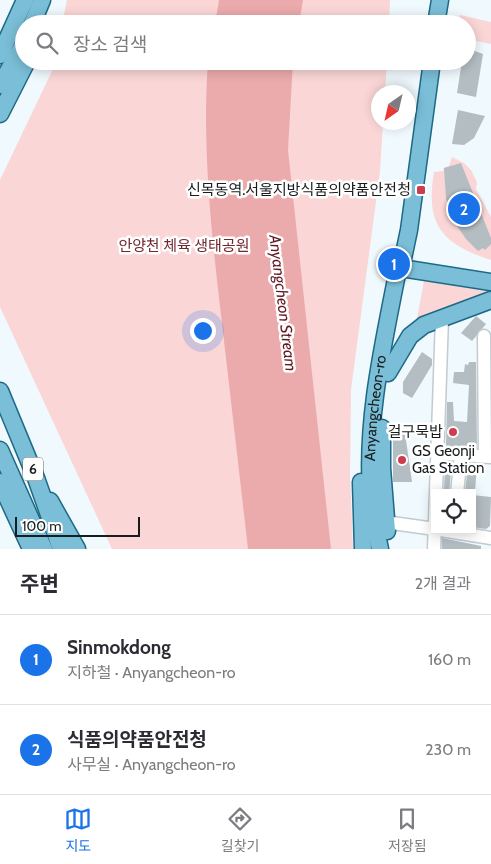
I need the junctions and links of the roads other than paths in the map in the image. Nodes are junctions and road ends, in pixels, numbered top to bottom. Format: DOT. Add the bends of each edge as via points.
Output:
graph roads {
  1 [pos="15,0"];
  2 [pos="25,0"];
  3 [pos="43,0"];
  4 [pos="440,0"];
  5 [pos="18,15"];
  6 [pos="36,15"];
  7 [pos="42,15"];
  8 [pos="438,15"];
  9 [pos="15,22"];
  10 [pos="0,34"];
  11 [pos="0,55"];
  12 [pos="15,59"];
  13 [pos="22,70"];
  14 [pos="431,70"];
  15 [pos="0,85"];
  16 [pos="0,114"];
  17 [pos="401,268"];
  18 [pos="491,282"];
  19 [pos="491,300"];
  20 [pos="442,318"];
  21 [pos="484,336"];
  22 [pos="384,368"];
  23 [pos="0,391"];
  24 [pos="0,450"];
  25 [pos="370,451"];
  26 [pos="436,452"];
  27 [pos="461,455"];
  28 [pos="488,457"];
  29 [pos="0,473"];
  30 [pos="36,478"];
  31 [pos="0,482"];
  32 [pos="439,489"];
  33 [pos="457,489"];
  34 [pos="22,502"];
  35 [pos="385,522"];
  36 [pos="431,528"];
  37 [pos="441,534"];
  38 [pos="467,534"];
  39 [pos="491,538"];
  40 [pos="31,549"];
  41 [pos="44,549"];
  42 [pos="61,549"];
  43 [pos="77,549"];
  44 [pos="364,549"];
  45 [pos="369,549"];
  46 [pos="380,549"];
  47 [pos="390,549"];
  48 [pos="434,549"];
  1 -- 10 [label="main road"];
  2 -- 5 [label="main road"];
  3 -- 6 [label="main road"];
  3 -- 7 [label="main road"];
  4 -- 8 [label="main road"];
  9 -- 11 [label="main road"];
  12 -- 15 [label="main road"];
  13 -- 16 [label="main road"];
  14 -- 17 [label="main road, Anyangcheon-ro"];
  17 -- 18 [label="main road"];
  17 -- 22 [label="main road, Anyangcheon-ro" via="397,274"];
  19 -- 20 [label="main road"];
  20 -- 22 [label="main road" via="424,325 410,336"];
  20 -- 26 [label="street"];
  21 -- 28 [label="street"];
  22 -- 25 [label="main road, Anyangcheon-ro" via="376,385"];
  22 -- 35 [label="main road, Anyangcheon-ro" via="382,468"];
  22 -- 44 [label="main road" via="372,375 367,401 361,457"];
  23 -- 30 [label="main road, 6"];
  24 -- 34 [label="main road, 6"];
  25 -- 45 [label="main road" via="364,499"];
  25 -- 46 [label="main road, Anyangcheon-ro" via="372,505"];
  26 -- 27 [label="street"];
  26 -- 32 [label="street"];
  27 -- 28 [label="street"];
  27 -- 33 [label="street"];
  29 -- 34 [label="main road"];
  30 -- 42 [label="main road, 6"];
  30 -- 43 [label="main road"];
  31 -- 40 [label="main road"];
  34 -- 41 [label="main road, 6"];
  35 -- 36 [label="street"];
  35 -- 47 [label="main road, Anyangcheon-ro"];
  37 -- 48 [label="street"];
  38 -- 39 [label="street"];
}
